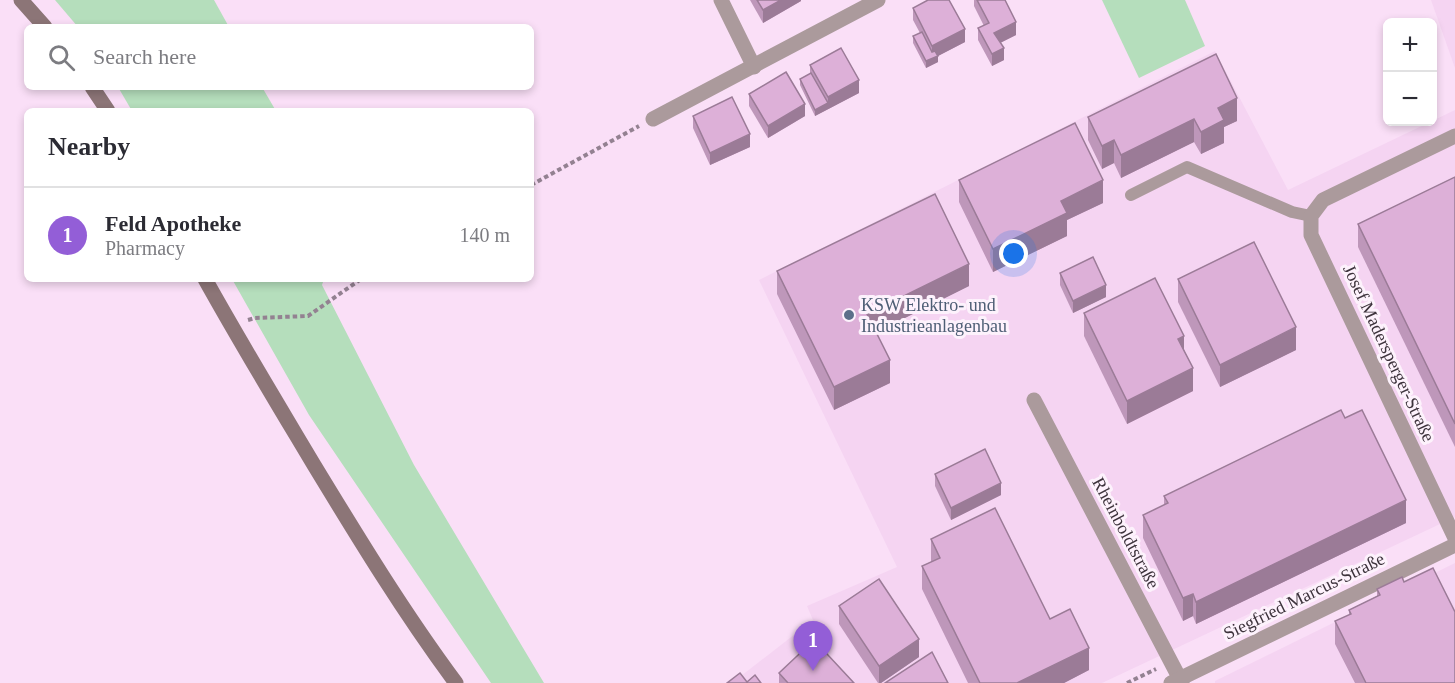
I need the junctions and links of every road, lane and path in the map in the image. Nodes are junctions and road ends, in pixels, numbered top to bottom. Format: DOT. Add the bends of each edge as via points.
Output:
graph roads {
  1 [pos="21,0"];
  2 [pos="721,0"];
  3 [pos="878,0"];
  4 [pos="42,24"];
  5 [pos="754,67"];
  6 [pos="94,90"];
  7 [pos="106,108"];
  8 [pos="653,119"];
  9 [pos="1455,136"];
  10 [pos="534,183"];
  11 [pos="1131,195"];
  12 [pos="1311,216"];
  13 [pos="207,282"];
  14 [pos="358,282"];
  15 [pos="231,326"];
  16 [pos="1034,400"];
  17 [pos="1455,538"];
  18 [pos="1455,545"];
  19 [pos="1178,681"];
  20 [pos="456,683"];
  1 -- 4 [label="main road"];
  2 -- 5 [label="street"];
  3 -- 5 [label="street"];
  5 -- 8 [label="street"];
  6 -- 7 [label="main road"];
  8 -- 10 [label="path"];
  9 -- 12 [label="street" via="1323,200"];
  11 -- 12 [label="lane" via="1186,167 1292,212"];
  12 -- 17 [label="street, Josef Madersperger-Straße" via="1311,236"];
  13 -- 15 [label="main road"];
  14 -- 15 [label="path" via="308,316 255,318"];
  15 -- 20 [label="main road" via="375,566"];
  16 -- 19 [label="street, Rheinboldtstraße"];
  18 -- 19 [label="street, Siegfried Marcus-Straße"];
}
